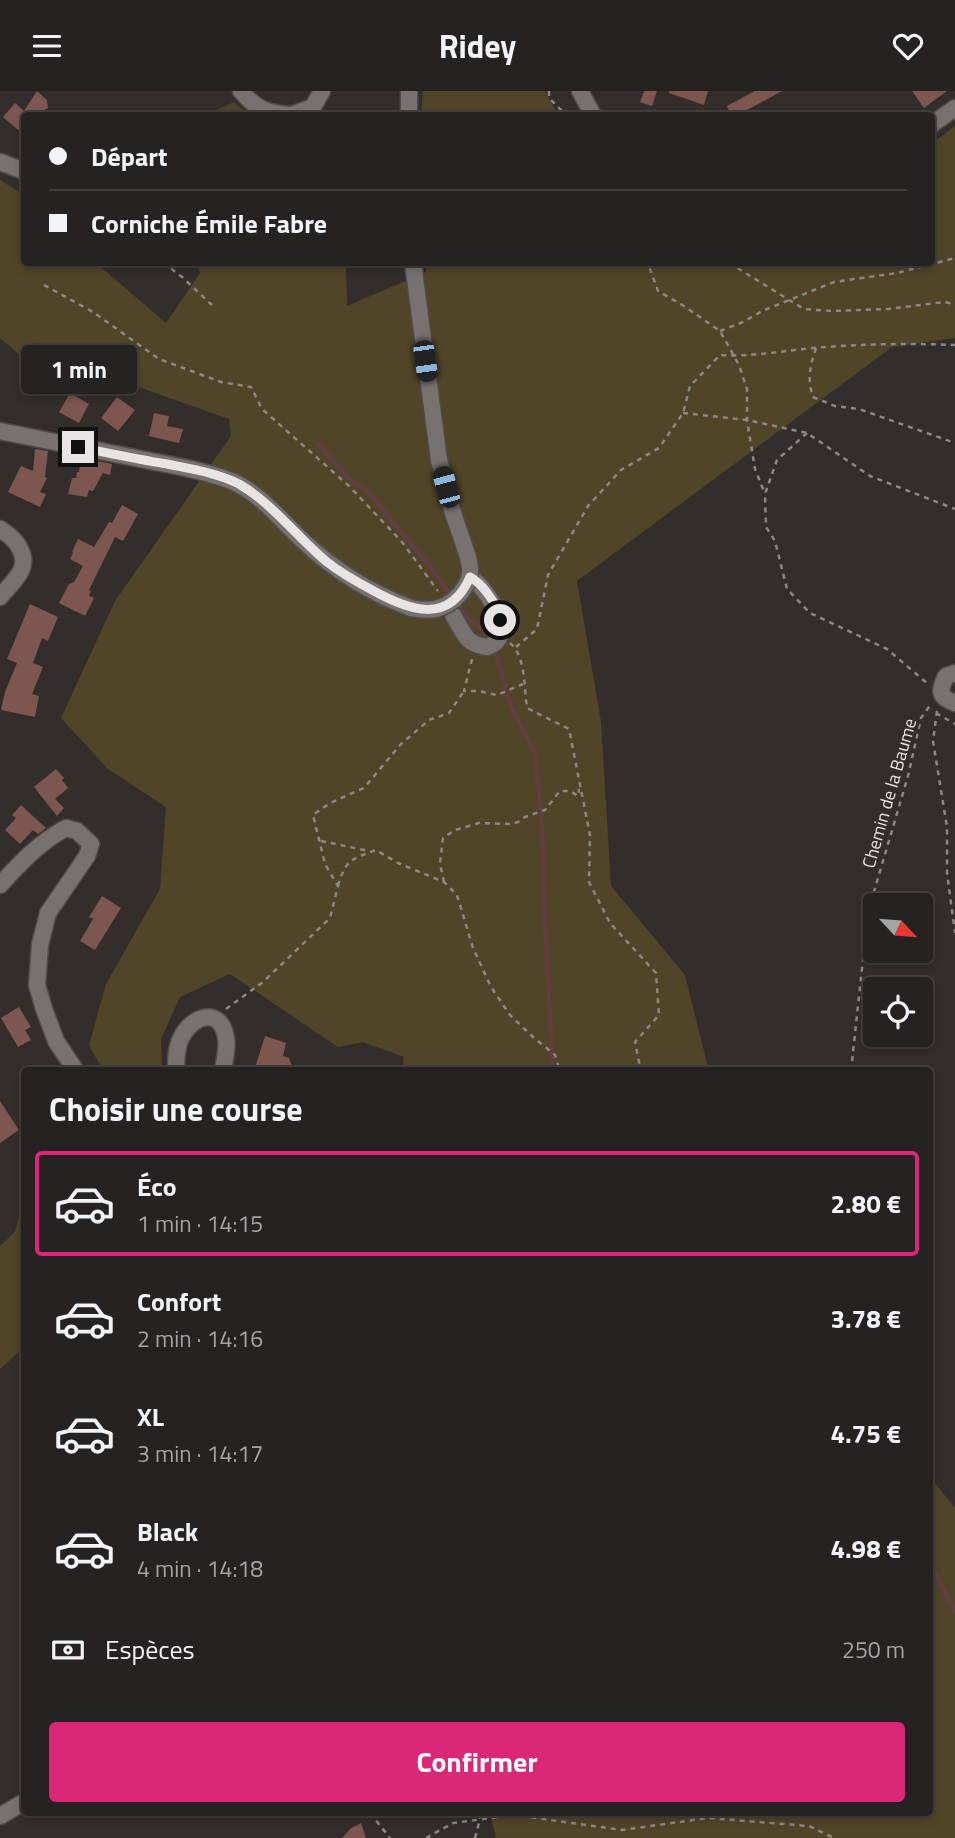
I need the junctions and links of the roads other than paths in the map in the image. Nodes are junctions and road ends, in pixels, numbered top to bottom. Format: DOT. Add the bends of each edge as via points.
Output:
graph roads {
  1 [pos="242,91"];
  2 [pos="322,91"];
  3 [pos="410,91"];
  4 [pos="580,91"];
  5 [pos="955,108"];
  6 [pos="267,112"];
  7 [pos="299,112"];
  8 [pos="409,112"];
  9 [pos="591,112"];
  10 [pos="935,122"];
  11 [pos="0,162"];
  12 [pos="21,170"];
  13 [pos="413,266"];
  14 [pos="0,431"];
  15 [pos="0,529"];
  16 [pos="470,577"];
  17 [pos="0,597"];
  18 [pos="453,615"];
  19 [pos="955,673"];
  20 [pos="943,699"];
  21 [pos="0,885"];
  22 [pos="73,1067"];
  23 [pos="176,1067"];
  24 [pos="224,1067"];
  25 [pos="21,1804"];
  26 [pos="0,1816"];
  1 -- 6 [label="street"];
  2 -- 7 [label="street" via="313,107"];
  3 -- 8 [label="street"];
  4 -- 9 [label="street"];
  5 -- 10 [label="street"];
  11 -- 12 [label="street"];
  13 -- 16 [label="street, bridge" via="439,460"];
  14 -- 16 [label="street, bridge" via="186,468 238,484 328,563 411,608 440,609"];
  15 -- 17 [label="street" via="25,557 21,572"];
  16 -- 18 [label="street" via="499,613 498,641 487,647 471,643"];
  19 -- 20 [label="street" via="946,677"];
  21 -- 22 [label="street" via="25,858 66,828 91,844 48,913 40,945 37,985 56,1041"];
  23 -- 24 [label="street" via="179,1041 188,1027 205,1017 222,1024 227,1039"];
  25 -- 26 [label="street"];
}
